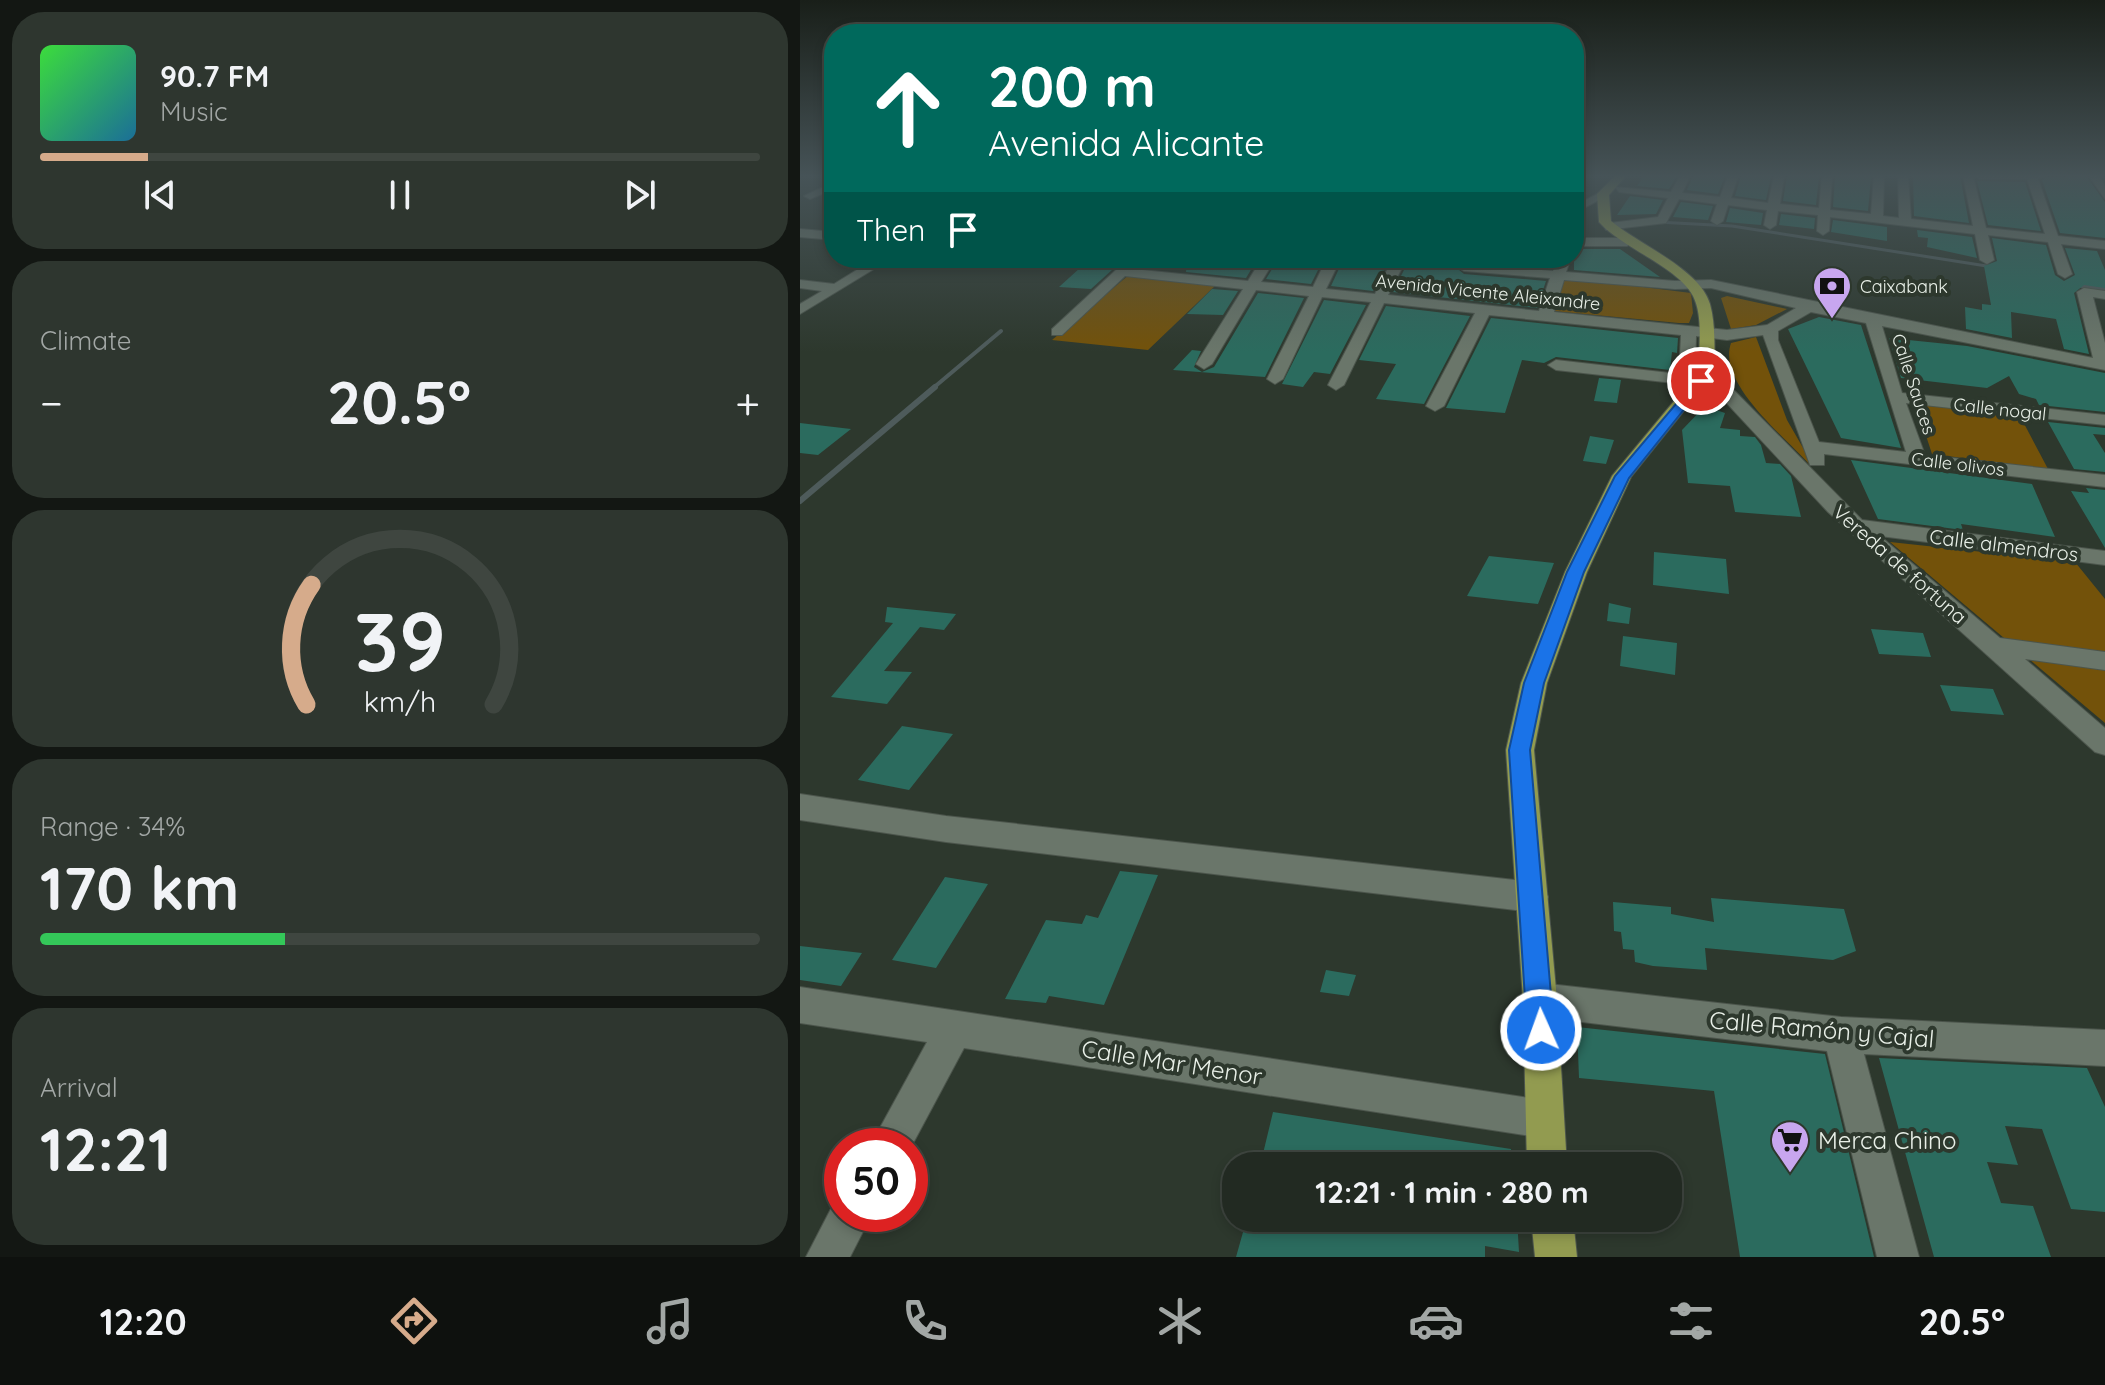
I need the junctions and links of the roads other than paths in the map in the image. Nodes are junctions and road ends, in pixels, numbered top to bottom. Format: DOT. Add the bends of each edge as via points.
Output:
graph roads {
  1 [pos="1622,235"];
  2 [pos="1982,235"];
  3 [pos="2018,235"];
  4 [pos="2051,235"];
  5 [pos="2053,239"];
  6 [pos="1584,242"];
  7 [pos="1627,242"];
  8 [pos="2105,245"];
  9 [pos="1987,260"];
  10 [pos="869,268"];
  11 [pos="1128,268"];
  12 [pos="1263,268"];
  13 [pos="1330,268"];
  14 [pos="1396,268"];
  15 [pos="1560,268"];
  16 [pos="1124,272"];
  17 [pos="1461,273"];
  18 [pos="2065,274"];
  19 [pos="1558,275"];
  20 [pos="800,284"];
  21 [pos="1253,285"];
  22 [pos="1693,285"];
  23 [pos="836,288"];
  24 [pos="1319,293"];
  25 [pos="2105,295"];
  26 [pos="1382,299"];
  27 [pos="1446,306"];
  28 [pos="1809,307"];
  29 [pos="800,310"];
  30 [pos="1484,310"];
  31 [pos="1545,316"];
  32 [pos="1873,320"];
  33 [pos="1771,329"];
  34 [pos="1057,332"];
  35 [pos="1696,332"];
  36 [pos="2103,361"];
  37 [pos="1204,364"];
  38 [pos="1556,365"];
  39 [pos="1698,378"];
  40 [pos="1275,379"];
  41 [pos="1336,385"];
  42 [pos="1895,397"];
  43 [pos="1435,406"];
  44 [pos="2105,420"];
  45 [pos="1811,447"];
  46 [pos="1918,460"];
  47 [pos="2105,481"];
  48 [pos="1835,508"];
  49 [pos="1855,526"];
  50 [pos="2105,558"];
  51 [pos="1993,646"];
  52 [pos="2105,661"];
  53 [pos="2105,744"];
  54 [pos="800,807"];
  55 [pos="1532,897"];
  56 [pos="1540,1000"];
  57 [pos="800,1005"];
  58 [pos="955,1029"];
  59 [pos="1841,1035"];
  60 [pos="2102,1053"];
  61 [pos="1543,1119"];
  62 [pos="900,1128"];
  63 [pos="1546,1152"];
  64 [pos="841,1232"];
  65 [pos="1553,1232"];
  66 [pos="827,1257"];
  67 [pos="1556,1257"];
  68 [pos="1898,1257"];
  1 -- 7 [label="main road"];
  2 -- 9 [label="street"];
  3 -- 5 [label="street"];
  4 -- 5 [label="street"];
  5 -- 8 [label="street"];
  5 -- 18 [label="street"];
  6 -- 7 [label="street"];
  7 -- 22 [label="main road"];
  10 -- 23 [label="street"];
  11 -- 16 [label="street"];
  12 -- 21 [label="street"];
  13 -- 24 [label="street"];
  14 -- 26 [label="street"];
  15 -- 19 [label="street"];
  16 -- 21 [label="street, Avenida Vicente Aleixandre" via="1192,272"];
  16 -- 34 [label="street"];
  17 -- 19 [label="street"];
  17 -- 27 [label="street"];
  19 -- 22 [label="street"];
  19 -- 31 [label="street"];
  20 -- 23 [label="street"];
  21 -- 24 [label="street, Avenida Vicente Aleixandre"];
  21 -- 37 [label="street"];
  22 -- 28 [label="street" via="1711,284"];
  22 -- 35 [label="main road" via="1700,298"];
  23 -- 29 [label="street"];
  24 -- 26 [label="street, Avenida Vicente Aleixandre"];
  24 -- 40 [label="street"];
  25 -- 36 [label="street" via="2084,292"];
  26 -- 27 [label="street, Avenida Vicente Aleixandre"];
  26 -- 41 [label="street"];
  27 -- 30 [label="street, Avenida Vicente Aleixandre"];
  28 -- 32 [label="street"];
  28 -- 33 [label="street"];
  30 -- 31 [label="street, Avenida Vicente Aleixandre"];
  30 -- 43 [label="street"];
  31 -- 35 [label="street, Avenida Vicente Aleixandre"];
  32 -- 36 [label="street"];
  32 -- 42 [label="street, Calle Sauces"];
  33 -- 35 [label="street, Avenida Vicente Aleixandre" via="1727,335"];
  33 -- 45 [label="street, Vereda de fortuna" via="1770,340"];
  35 -- 39 [label="main road"];
  38 -- 39 [label="street"];
  39 -- 48 [label="street, Vereda de fortuna"];
  39 -- 55 [label="main road" via="1622,476 1576,572 1534,683 1520,750"];
  42 -- 44 [label="street, Calle nogal"];
  42 -- 46 [label="street, Calle Sauces"];
  45 -- 46 [label="street, Calle olivos"];
  45 -- 48 [label="street, Vereda de fortuna"];
  46 -- 47 [label="street, Calle olivos"];
  48 -- 49 [label="street, Vereda de fortuna"];
  49 -- 50 [label="street, Calle almendros"];
  49 -- 51 [label="street, Vereda de fortuna"];
  51 -- 52 [label="street"];
  51 -- 53 [label="street, Vereda de fortuna"];
  54 -- 55 [label="street" via="962,831"];
  55 -- 56 [label="main road"];
  56 -- 59 [label="street, Calle Ramón y Cajal"];
  56 -- 61 [label="main road"];
  57 -- 58 [label="street, Calle Mar Menor"];
  58 -- 61 [label="street, Calle Mar Menor"];
  58 -- 62 [label="street"];
  59 -- 60 [label="street, Calle Ramón y Cajal"];
  59 -- 68 [label="street"];
  61 -- 63 [label="main road"];
  64 -- 66 [label="street"];
  65 -- 67 [label="main road"];
}
